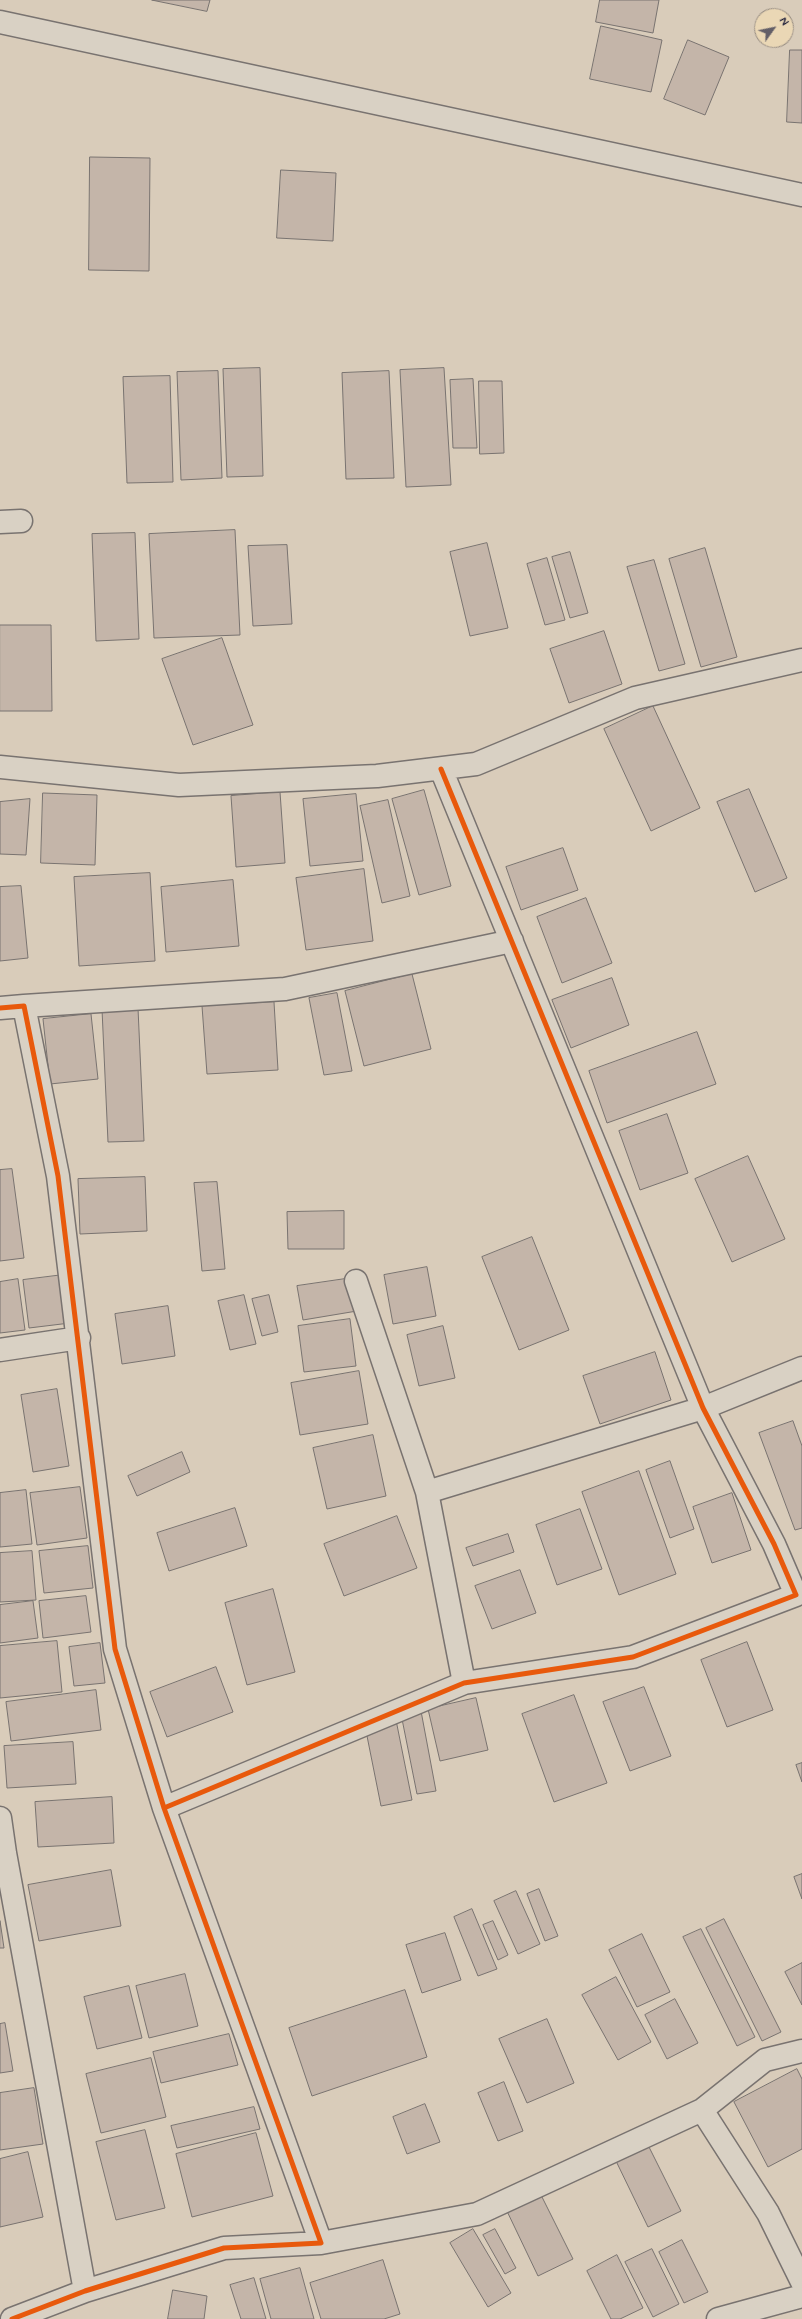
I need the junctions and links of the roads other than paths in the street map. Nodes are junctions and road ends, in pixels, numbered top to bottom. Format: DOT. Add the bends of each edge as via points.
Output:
graph roads {
  1 [pos="0,22"];
  2 [pos="802,195"];
  3 [pos="22,521"];
  4 [pos="0,522"];
  5 [pos="802,660"];
  6 [pos="0,767"];
  7 [pos="441,769"];
  8 [pos="512,941"];
  9 [pos="24,1006"];
  10 [pos="0,1008"];
  11 [pos="356,1281"];
  12 [pos="79,1338"];
  13 [pos="0,1350"];
  14 [pos="802,1368"];
  15 [pos="703,1408"];
  16 [pos="427,1492"];
  17 [pos="464,1683"];
  18 [pos="164,1808"];
  19 [pos="0,1818"];
  20 [pos="802,2052"];
  21 [pos="702,2110"];
  22 [pos="321,2243"];
  23 [pos="802,2282"];
  24 [pos="85,2292"];
  25 [pos="802,2296"];
  26 [pos="12,2319"];
  27 [pos="718,2319"];
  1 -- 2 [label="street"];
  3 -- 4 [label="street"];
  5 -- 7 [label="street" via="635,698 476,764"];
  6 -- 7 [label="street" via="178,785 377,776"];
  7 -- 8 [label="street"];
  8 -- 9 [label="street" via="285,989"];
  8 -- 15 [label="street"];
  9 -- 10 [label="street"];
  9 -- 12 [label="street" via="58,1176"];
  11 -- 16 [label="street"];
  12 -- 13 [label="street"];
  12 -- 18 [label="street" via="115,1649"];
  14 -- 15 [label="street"];
  15 -- 16 [label="street"];
  15 -- 17 [label="street" via="774,1544 796,1595 633,1657"];
  16 -- 17 [label="street"];
  17 -- 18 [label="street"];
  18 -- 22 [label="street"];
  19 -- 24 [label="street" via="4,1853"];
  20 -- 21 [label="street" via="765,2060"];
  21 -- 22 [label="street" via="477,2214"];
  21 -- 23 [label="street" via="768,2213"];
  22 -- 24 [label="street" via="224,2248"];
  24 -- 26 [label="street"];
  25 -- 27 [label="street"];
}
